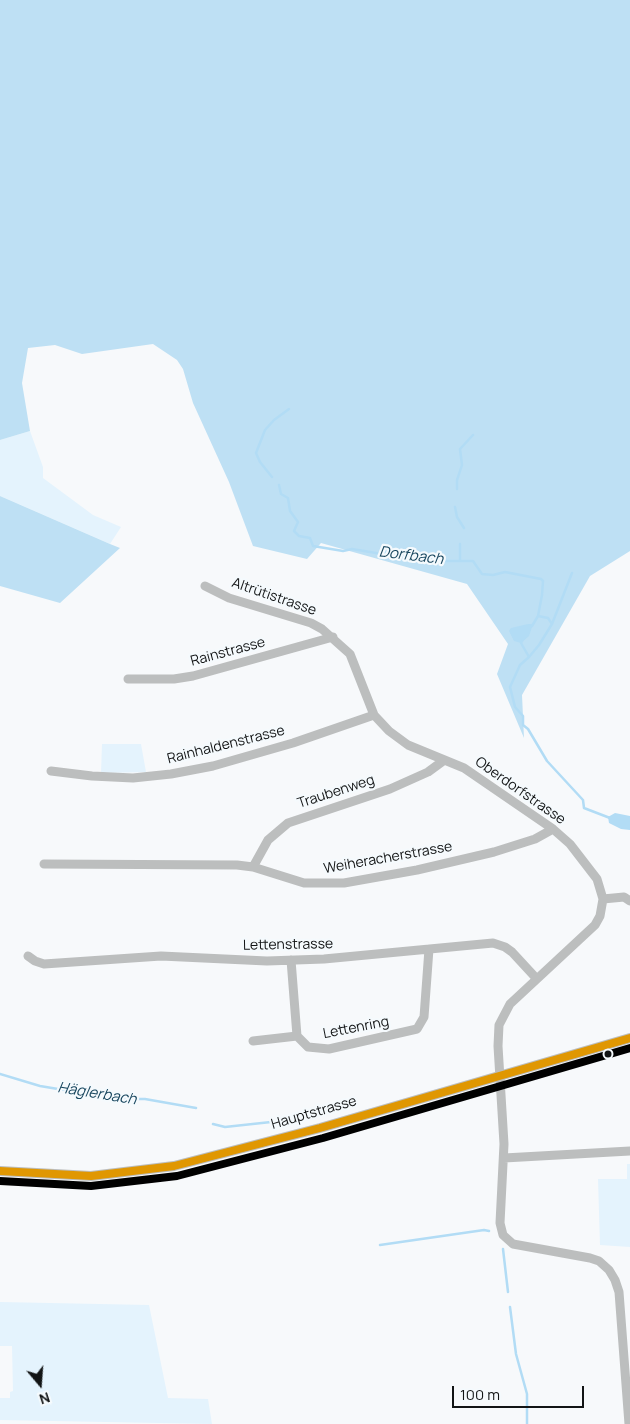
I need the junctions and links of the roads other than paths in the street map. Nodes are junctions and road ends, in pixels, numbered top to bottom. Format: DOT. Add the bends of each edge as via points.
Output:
graph roads {
  1 [pos="205,586"];
  2 [pos="333,637"];
  3 [pos="128,679"];
  4 [pos="374,715"];
  5 [pos="444,761"];
  6 [pos="51,770"];
  7 [pos="553,829"];
  8 [pos="44,864"];
  9 [pos="253,867"];
  10 [pos="628,896"];
  11 [pos="603,899"];
  12 [pos="429,949"];
  13 [pos="28,956"];
  14 [pos="291,960"];
  15 [pos="536,978"];
  16 [pos="297,1036"];
  17 [pos="630,1038"];
  18 [pos="253,1040"];
  19 [pos="500,1076"];
  20 [pos="630,1151"];
  21 [pos="504,1158"];
  22 [pos="0,1171"];
  23 [pos="629,1424"];
  1 -- 2 [label="street, Altrütistrasse" via="248,605 311,623"];
  2 -- 3 [label="street, Rainstrasse" via="193,676"];
  2 -- 4 [label="street, Oberdorfstrasse" via="350,654"];
  4 -- 5 [label="street, Oberdorfstrasse" via="399,740"];
  4 -- 6 [label="street, Rainhaldenstrasse" via="293,743 171,774 133,778"];
  5 -- 7 [label="street, Oberdorfstrasse" via="464,768"];
  5 -- 9 [label="street, Traubenweg" via="390,789 288,823 268,840"];
  7 -- 9 [label="street, Weiheracherstrasse" via="535,839 494,852 417,870 344,882 304,882"];
  7 -- 11 [label="street, Oberdorfstrasse" via="570,844 598,879"];
  8 -- 9 [label="street, Weiheracherstrasse"];
  10 -- 11 [label="street"];
  11 -- 15 [label="street" via="595,925"];
  12 -- 14 [label="street, Lettenstrasse"];
  12 -- 15 [label="street, Lettenstrasse" via="498,944 512,952"];
  12 -- 16 [label="street, Lettenring" via="424,1016 417,1029 329,1049 308,1047"];
  13 -- 14 [label="street, Lettenstrasse" via="44,964 161,956"];
  14 -- 16 [label="street"];
  15 -- 19 [label="street" via="510,1004 499,1025"];
  16 -- 18 [label="street"];
  17 -- 19 [label="street, Hauptstrasse"];
  19 -- 21 [label="street"];
  19 -- 22 [label="street, Hauptstrasse" via="174,1166 91,1176"];
  20 -- 21 [label="street"];
  21 -- 23 [label="street" via="500,1229 507,1240 521,1247 599,1261 615,1280 619,1292"];
}
